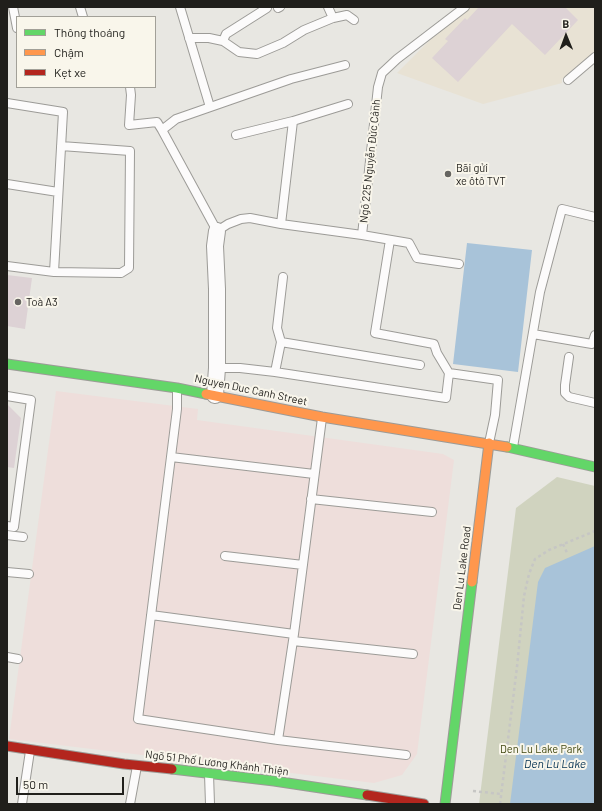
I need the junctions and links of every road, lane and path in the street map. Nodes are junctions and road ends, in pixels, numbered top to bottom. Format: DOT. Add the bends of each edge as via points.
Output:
graph roads {
  1 [pos="13,7"];
  2 [pos="180,7"];
  3 [pos="328,7"];
  4 [pos="465,7"];
  5 [pos="267,8"];
  6 [pos="333,18"];
  7 [pos="354,20"];
  8 [pos="16,23"];
  9 [pos="189,38"];
  10 [pos="224,41"];
  11 [pos="595,57"];
  12 [pos="345,65"];
  13 [pos="568,80"];
  14 [pos="130,88"];
  15 [pos="7,103"];
  16 [pos="348,104"];
  17 [pos="210,107"];
  18 [pos="293,121"];
  19 [pos="162,130"];
  20 [pos="236,135"];
  21 [pos="61,146"];
  22 [pos="7,184"];
  23 [pos="58,192"];
  24 [pos="595,217"];
  25 [pos="281,224"];
  26 [pos="217,231"];
  27 [pos="362,235"];
  28 [pos="390,240"];
  29 [pos="459,264"];
  30 [pos="7,266"];
  31 [pos="54,272"];
  32 [pos="283,277"];
  33 [pos="533,334"];
  34 [pos="595,335"];
  35 [pos="280,342"];
  36 [pos="570,357"];
  37 [pos="7,364"];
  38 [pos="420,364"];
  39 [pos="217,368"];
  40 [pos="275,372"];
  41 [pos="450,373"];
  42 [pos="177,388"];
  43 [pos="215,395"];
  44 [pos="7,396"];
  45 [pos="595,403"];
  46 [pos="322,417"];
  47 [pos="489,443"];
  48 [pos="513,448"];
  49 [pos="171,457"];
  50 [pos="595,468"];
  51 [pos="314,474"];
  52 [pos="311,500"];
  53 [pos="432,512"];
  54 [pos="7,526"];
  55 [pos="595,531"];
  56 [pos="7,535"];
  57 [pos="23,537"];
  58 [pos="563,544"];
  59 [pos="568,555"];
  60 [pos="225,556"];
  61 [pos="303,565"];
  62 [pos="7,572"];
  63 [pos="30,574"];
  64 [pos="151,615"];
  65 [pos="294,638"];
  66 [pos="413,654"];
  67 [pos="7,657"];
  68 [pos="18,659"];
  69 [pos="278,740"];
  70 [pos="7,746"];
  71 [pos="30,751"];
  72 [pos="406,755"];
  73 [pos="137,766"];
  74 [pos="210,773"];
  75 [pos="473,791"];
  76 [pos="501,794"];
  77 [pos="22,804"];
  78 [pos="130,804"];
  79 [pos="210,804"];
  80 [pos="424,804"];
  81 [pos="445,804"];
  82 [pos="500,804"];
  1 -- 8 [label="lane"];
  2 -- 9 [label="lane"];
  3 -- 6 [label="lane"];
  4 -- 27 [label="lane, Ngõ 225 Nguyễn Đức Cảnh" via="397,59 379,79"];
  5 -- 10 [label="lane" via="226,34"];
  6 -- 7 [label="lane" via="347,14"];
  6 -- 10 [label="lane" via="257,54 239,52"];
  9 -- 10 [label="lane"];
  9 -- 17 [label="lane"];
  11 -- 13 [label="lane"];
  12 -- 17 [label="lane" via="292,79"];
  14 -- 19 [label="lane" via="129,125 157,122"];
  15 -- 21 [label="lane" via="63,112"];
  16 -- 18 [label="lane"];
  17 -- 19 [label="lane" via="176,119"];
  18 -- 20 [label="lane"];
  18 -- 25 [label="lane"];
  19 -- 26 [label="lane"];
  21 -- 23 [label="lane"];
  21 -- 31 [label="lane" via="130,151 129,268 121,273"];
  22 -- 23 [label="lane"];
  23 -- 31 [label="lane"];
  24 -- 33 [label="lane" via="562,209 540,292"];
  25 -- 26 [label="lane, Ngõ 225 Nguyễn Đức Cảnh" via="250,218 228,224"];
  25 -- 27 [label="lane, Ngõ 225 Nguyễn Đức Cảnh"];
  26 -- 39 [label="street"];
  27 -- 28 [label="lane"];
  28 -- 29 [label="lane" via="409,243 417,258"];
  28 -- 41 [label="lane" via="375,333 434,344 436,353"];
  30 -- 31 [label="lane"];
  32 -- 35 [label="lane" via="277,328"];
  33 -- 34 [label="lane" via="592,344"];
  33 -- 48 [label="lane"];
  35 -- 38 [label="lane"];
  35 -- 40 [label="lane"];
  36 -- 45 [label="lane" via="565,393 569,397"];
  37 -- 42 [label="street, Nguyen Duc Canh Street"];
  39 -- 40 [label="lane"];
  39 -- 43 [label="street"];
  40 -- 41 [label="lane" via="446,398"];
  41 -- 47 [label="lane" via="498,380"];
  42 -- 43 [label="street, Nguyen Duc Canh Street"];
  42 -- 49 [label="lane"];
  43 -- 46 [label="street, Nguyen Duc Canh Street"];
  44 -- 54 [label="lane" via="31,400 14,527"];
  46 -- 47 [label="street, Nguyen Duc Canh Street"];
  46 -- 51 [label="lane"];
  47 -- 48 [label="street"];
  47 -- 81 [label="street, Den Lu Lake Road"];
  48 -- 50 [label="street"];
  49 -- 51 [label="lane"];
  49 -- 64 [label="lane"];
  51 -- 52 [label="lane"];
  52 -- 53 [label="lane"];
  52 -- 61 [label="lane"];
  55 -- 58 [label="path"];
  56 -- 57 [label="lane"];
  58 -- 59 [label="path"];
  58 -- 76 [label="path" via="535,559 529,574 524,596"];
  60 -- 61 [label="lane"];
  61 -- 65 [label="lane"];
  62 -- 63 [label="lane"];
  64 -- 65 [label="lane"];
  64 -- 69 [label="lane" via="138,718"];
  65 -- 66 [label="lane"];
  65 -- 69 [label="lane"];
  67 -- 68 [label="lane"];
  69 -- 72 [label="lane"];
  70 -- 71 [label="street, Ngõ 51 Phố Lương Khánh Thiện"];
  71 -- 73 [label="street, Ngõ 51 Phố Lương Khánh Thiện"];
  71 -- 77 [label="lane"];
  73 -- 74 [label="street, Ngõ 51 Phố Lương Khánh Thiện"];
  73 -- 78 [label="lane"];
  74 -- 79 [label="lane"];
  74 -- 80 [label="street, Ngõ 51 Phố Lương Khánh Thiện"];
  75 -- 76 [label="path"];
  76 -- 82 [label="path"];
}
